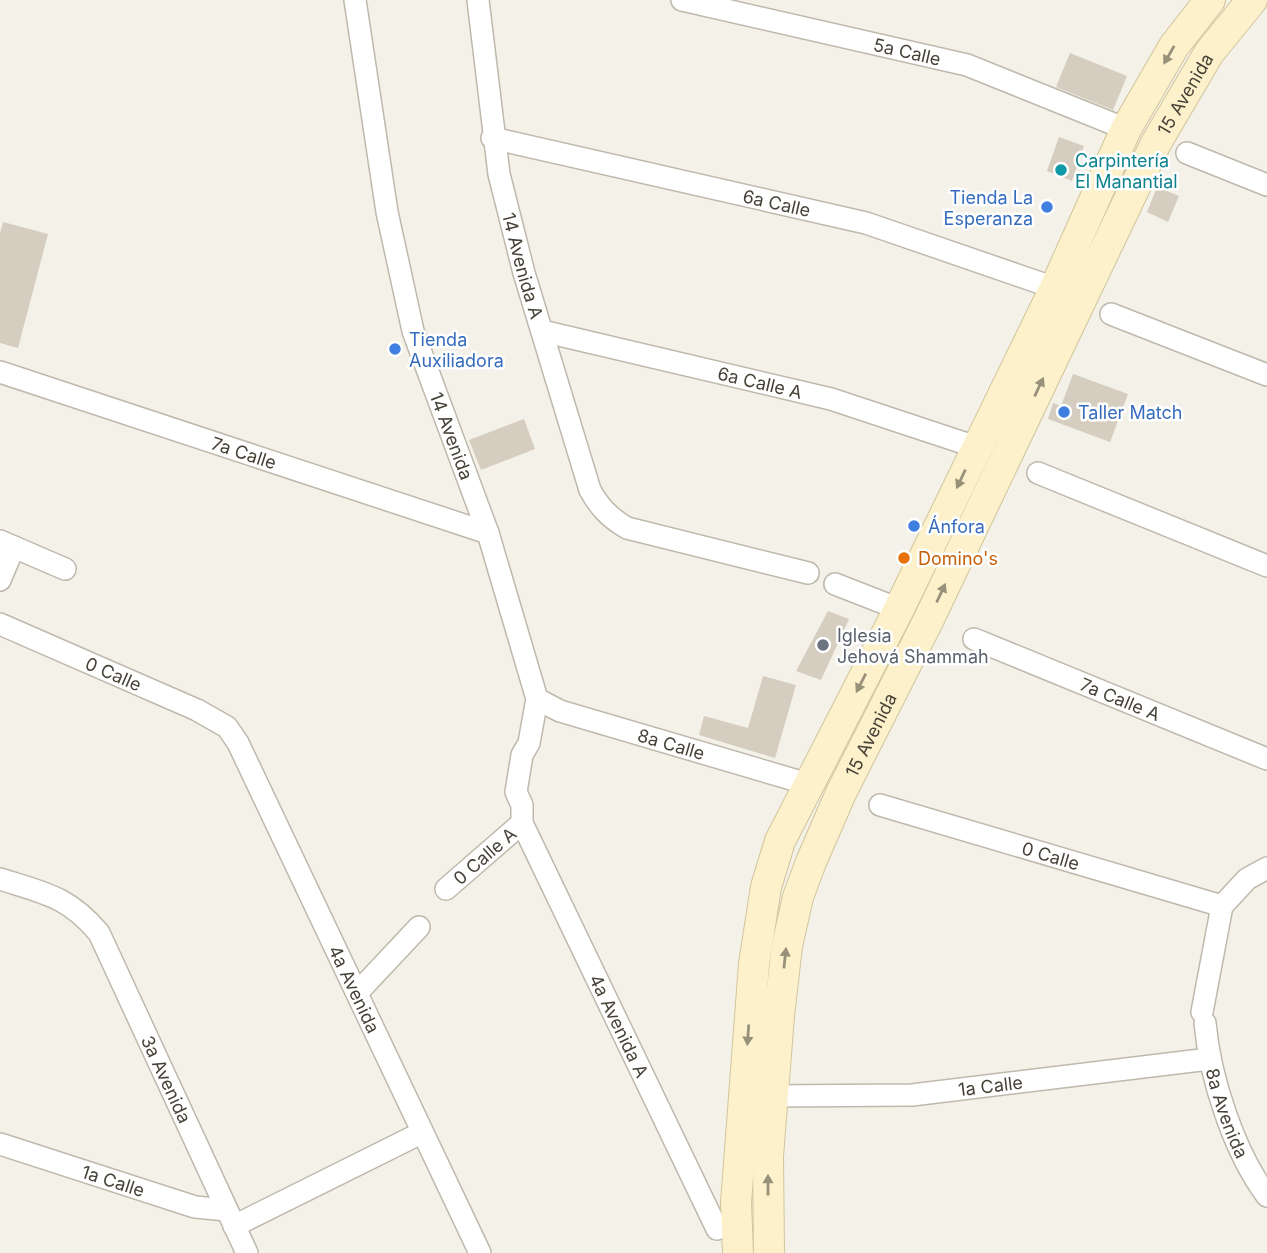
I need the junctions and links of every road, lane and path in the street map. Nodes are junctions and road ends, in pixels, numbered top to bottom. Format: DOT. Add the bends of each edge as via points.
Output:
graph roads {
  1 [pos="355,0"];
  2 [pos="478,0"];
  3 [pos="682,0"];
  4 [pos="1210,0"];
  5 [pos="1252,0"];
  6 [pos="1126,129"];
  7 [pos="492,138"];
  8 [pos="1187,153"];
  9 [pos="1267,185"];
  10 [pos="1055,288"];
  11 [pos="1111,314"];
  12 [pos="542,331"];
  13 [pos="0,372"];
  14 [pos="1267,375"];
  15 [pos="976,447"];
  16 [pos="1038,472"];
  17 [pos="488,533"];
  18 [pos="7,544"];
  19 [pos="1267,566"];
  20 [pos="65,569"];
  21 [pos="808,573"];
  22 [pos="0,580"];
  23 [pos="835,584"];
  24 [pos="899,609"];
  25 [pos="0,624"];
  26 [pos="974,639"];
  27 [pos="537,699"];
  28 [pos="227,727"];
  29 [pos="1267,759"];
  30 [pos="808,784"];
  31 [pos="880,805"];
  32 [pos="522,814"];
  33 [pos="1267,868"];
  34 [pos="0,879"];
  35 [pos="446,889"];
  36 [pos="1222,906"];
  37 [pos="419,927"];
  38 [pos="357,993"];
  39 [pos="1209,1059"];
  40 [pos="771,1096"];
  41 [pos="421,1133"];
  42 [pos="0,1144"];
  43 [pos="1267,1196"];
  44 [pos="231,1218"];
  45 [pos="717,1229"];
  46 [pos="247,1253"];
  47 [pos="480,1253"];
  48 [pos="738,1253"];
  49 [pos="769,1253"];
  1 -- 17 [label="street, 14 Avenida" via="387,212 413,331"];
  2 -- 7 [label="street, 14 Avenida A"];
  3 -- 6 [label="street, 5a Calle" via="967,65"];
  4 -- 6 [label="main road, 15 Avenida, one-way" via="1174,46"];
  40 -- 5 [label="main road, 15 Avenida, one-way" via="787,946 798,897 836,804 1156,143 1209,52"];
  6 -- 10 [label="main road, 15 Avenida"];
  7 -- 10 [label="street, 6a Calle" via="841,216"];
  7 -- 12 [label="street, 14 Avenida A" via="511,226"];
  8 -- 9 [label="street"];
  10 -- 15 [label="main road, 15 Avenida"];
  11 -- 14 [label="street"];
  12 -- 15 [label="street, 6a Calle A" via="831,399"];
  12 -- 21 [label="street, 14 Avenida A" via="590,490 610,518 627,528"];
  13 -- 17 [label="street, 7a Calle"];
  15 -- 24 [label="main road, 15 Avenida, one-way"];
  16 -- 19 [label="street"];
  17 -- 27 [label="street, 14 Avenida"];
  18 -- 20 [label="street"];
  18 -- 22 [label="street"];
  23 -- 24 [label="street"];
  24 -- 30 [label="main road, 15 Avenida, one-way"];
  25 -- 28 [label="street, 0 Calle"];
  26 -- 29 [label="street, 7a Calle A"];
  27 -- 30 [label="street, 8a Calle" via="560,711"];
  27 -- 32 [label="street, 14 Avenida" via="516,792"];
  28 -- 38 [label="street, 4a Avenida"];
  30 -- 48 [label="main road, 15 Avenida, one-way" via="780,841 766,887 754,964 736,1203"];
  31 -- 36 [label="street, 0 Calle"];
  32 -- 35 [label="street, 0 Calle A"];
  32 -- 45 [label="street, 4a Avenida A"];
  33 -- 36 [label="street" via="1247,879"];
  34 -- 44 [label="street, 3a Avenida" via="52,895 80,910 99,933"];
  36 -- 39 [label="street, 8a Avenida" via="1204,1017"];
  37 -- 38 [label="street"];
  38 -- 41 [label="street, 4a Avenida"];
  39 -- 40 [label="street, 1a Calle" via="912,1095"];
  39 -- 43 [label="street, 8a Avenida" via="1250,1173"];
  49 -- 40 [label="main road, 15 Avenida, one-way"];
  41 -- 44 [label="street"];
  41 -- 47 [label="street, 4a Avenida"];
  42 -- 44 [label="street, 1a Calle"];
  44 -- 46 [label="street, 3a Avenida"];
}
